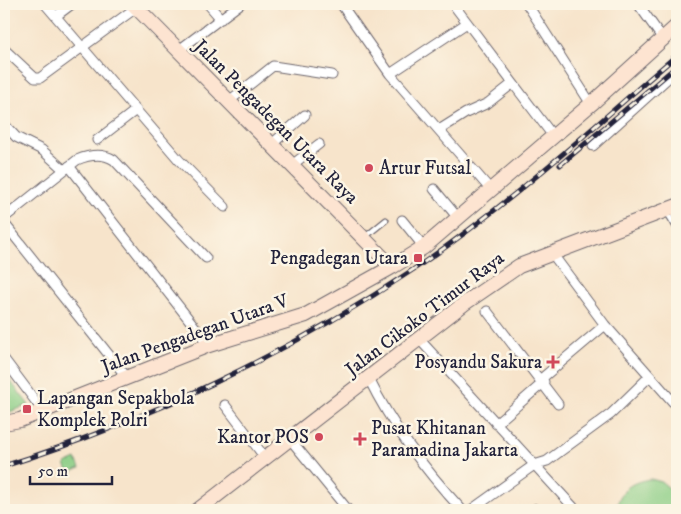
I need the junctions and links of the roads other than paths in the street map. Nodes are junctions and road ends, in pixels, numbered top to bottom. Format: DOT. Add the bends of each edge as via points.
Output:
graph roads {
  1 [pos="45,4"];
  2 [pos="72,4"];
  3 [pos="208,4"];
  4 [pos="240,4"];
  5 [pos="341,4"];
  6 [pos="453,4"];
  7 [pos="527,4"];
  8 [pos="638,4"];
  9 [pos="135,6"];
  10 [pos="56,16"];
  11 [pos="221,19"];
  12 [pos="467,24"];
  13 [pos="677,26"];
  14 [pos="663,39"];
  15 [pos="84,47"];
  16 [pos="4,49"];
  17 [pos="179,50"];
  18 [pos="677,70"];
  19 [pos="390,74"];
  20 [pos="332,75"];
  21 [pos="512,84"];
  22 [pos="229,101"];
  23 [pos="591,104"];
  24 [pos="136,110"];
  25 [pos="305,115"];
  26 [pos="4,124"];
  27 [pos="439,130"];
  28 [pos="553,136"];
  29 [pos="97,140"];
  30 [pos="272,144"];
  31 [pos="319,144"];
  32 [pos="593,146"];
  33 [pos="292,165"];
  34 [pos="66,168"];
  35 [pos="434,188"];
  36 [pos="490,189"];
  37 [pos="224,207"];
  38 [pos="671,208"];
  39 [pos="4,218"];
  40 [pos="458,218"];
  41 [pos="386,220"];
  42 [pos="402,220"];
  43 [pos="4,223"];
  44 [pos="677,229"];
  45 [pos="364,238"];
  46 [pos="424,247"];
  47 [pos="551,252"];
  48 [pos="206,258"];
  49 [pos="392,267"];
  50 [pos="487,311"];
  51 [pos="604,325"];
  52 [pos="419,339"];
  53 [pos="209,345"];
  54 [pos="4,359"];
  55 [pos="136,374"];
  56 [pos="650,376"];
  57 [pos="369,379"];
  58 [pos="542,380"];
  59 [pos="675,400"];
  60 [pos="558,404"];
  61 [pos="225,405"];
  62 [pos="43,411"];
  63 [pos="4,423"];
  64 [pos="496,424"];
  65 [pos="290,439"];
  66 [pos="266,459"];
  67 [pos="534,465"];
  68 [pos="198,510"];
  69 [pos="348,510"];
  70 [pos="462,510"];
  71 [pos="471,510"];
  72 [pos="576,510"];
  1 -- 10 [label="street"];
  2 -- 10 [label="street"];
  3 -- 11 [label="street"];
  4 -- 11 [label="street"];
  5 -- 19 [label="street"];
  6 -- 12 [label="street"];
  7 -- 23 [label="street"];
  8 -- 14 [label="street"];
  9 -- 15 [label="street"];
  9 -- 17 [label="street, Jalan Pengadegan Utara Raya"];
  10 -- 15 [label="street"];
  11 -- 17 [label="street"];
  12 -- 19 [label="street"];
  12 -- 21 [label="street"];
  13 -- 14 [label="street"];
  14 -- 23 [label="street"];
  15 -- 16 [label="street" via="37,78"];
  15 -- 24 [label="street"];
  17 -- 22 [label="street, Jalan Pengadegan Utara Raya"];
  18 -- 32 [label="street"];
  19 -- 27 [label="street"];
  20 -- 22 [label="street" via="273,66"];
  21 -- 27 [label="street" via="488,103"];
  21 -- 28 [label="street"];
  22 -- 30 [label="street, Jalan Pengadegan Utara Raya"];
  23 -- 28 [label="street"];
  24 -- 29 [label="street"];
  24 -- 37 [label="street"];
  25 -- 30 [label="street"];
  26 -- 34 [label="street" via="16,137 42,150"];
  27 -- 36 [label="street"];
  28 -- 36 [label="street"];
  30 -- 33 [label="street, Jalan Pengadegan Utara Raya"];
  31 -- 33 [label="street"];
  33 -- 45 [label="street, Jalan Pengadegan Utara Raya"];
  34 -- 39 [label="street"];
  34 -- 48 [label="street" via="87,156 114,160"];
  34 -- 53 [label="street"];
  35 -- 40 [label="street"];
  36 -- 40 [label="street"];
  38 -- 44 [label="lane"];
  38 -- 47 [label="street, Jalan Cikoko Timur Raya"];
  40 -- 46 [label="street"];
  41 -- 45 [label="lane"];
  42 -- 46 [label="street"];
  43 -- 55 [label="street" via="125,375"];
  45 -- 49 [label="street, Jalan Pengadegan Utara Raya"];
  46 -- 49 [label="street"];
  47 -- 51 [label="street"];
  47 -- 52 [label="street, Jalan Cikoko Timur Raya" via="519,266"];
  49 -- 53 [label="street, Jalan Pengadegan Utara V" via="306,315"];
  50 -- 58 [label="street"];
  51 -- 56 [label="street"];
  51 -- 58 [label="street"];
  52 -- 57 [label="street, Jalan Cikoko Timur Raya"];
  52 -- 64 [label="street"];
  53 -- 55 [label="street, Jalan Pengadegan Utara V"];
  54 -- 62 [label="street"];
  55 -- 62 [label="street, Jalan Pengadegan Utara V"];
  56 -- 59 [label="street"];
  56 -- 67 [label="street" via="611,414 547,461"];
  57 -- 65 [label="street, Jalan Cikoko Timur Raya"];
  57 -- 70 [label="street" via="386,413 413,454"];
  58 -- 60 [label="street"];
  58 -- 64 [label="street"];
  61 -- 66 [label="street"];
  62 -- 63 [label="street, Jalan Pengadegan Utara V"];
  64 -- 67 [label="street"];
  65 -- 66 [label="street, Jalan Cikoko Timur Raya"];
  65 -- 69 [label="street"];
  66 -- 68 [label="street, Jalan Cikoko Timur Raya"];
  67 -- 71 [label="street"];
  67 -- 72 [label="street"];
}
